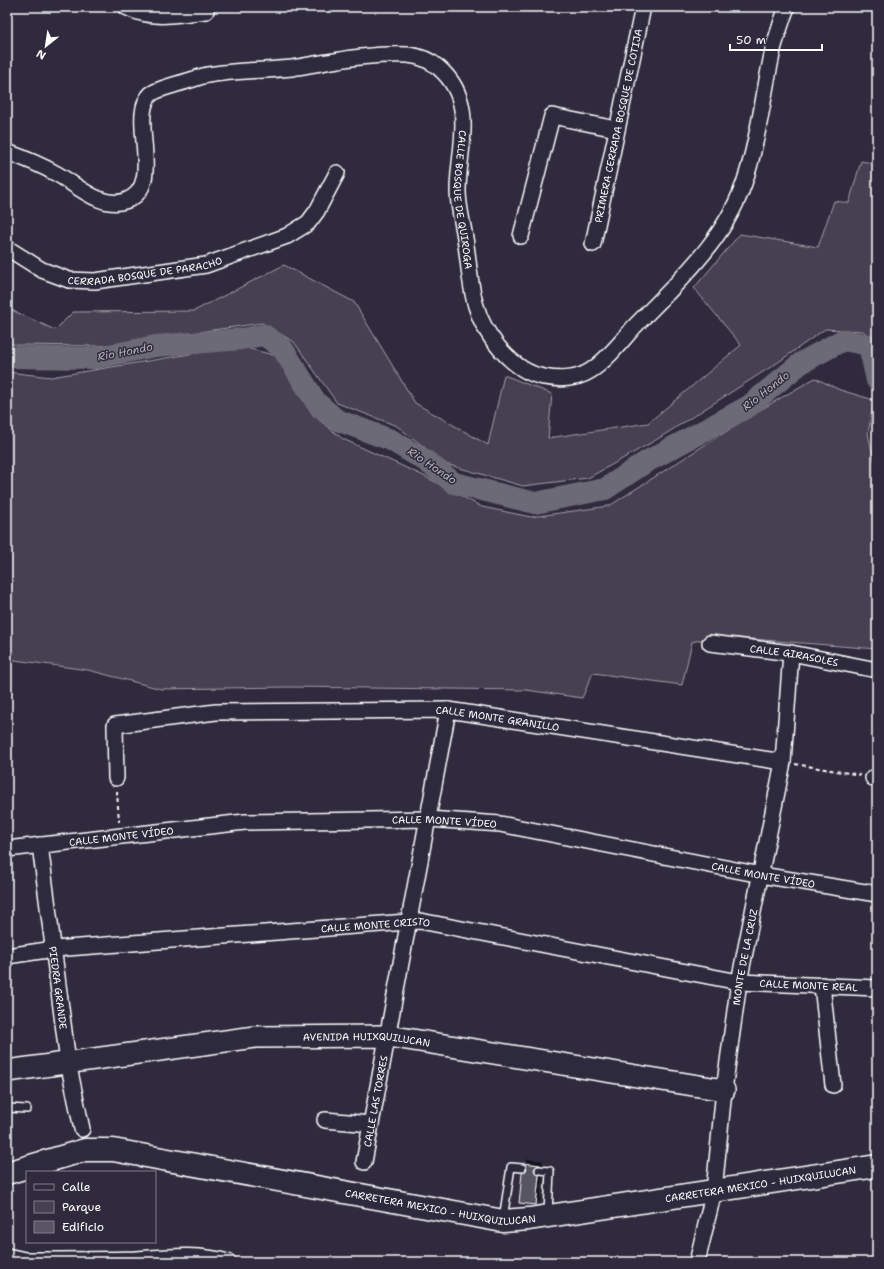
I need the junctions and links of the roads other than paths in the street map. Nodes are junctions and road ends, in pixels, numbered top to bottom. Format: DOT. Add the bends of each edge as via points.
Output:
graph roads {
  1 [pos="126,7"];
  2 [pos="643,7"];
  3 [pos="787,7"];
  4 [pos="206,11"];
  5 [pos="616,129"];
  6 [pos="7,152"];
  7 [pos="337,173"];
  8 [pos="521,236"];
  9 [pos="593,244"];
  10 [pos="7,248"];
  11 [pos="710,643"];
  12 [pos="791,653"];
  13 [pos="877,670"];
  14 [pos="448,710"];
  15 [pos="783,762"];
  16 [pos="116,778"];
  17 [pos="428,819"];
  18 [pos="40,845"];
  19 [pos="7,849"];
  20 [pos="761,875"];
  21 [pos="877,894"];
  22 [pos="409,922"];
  23 [pos="54,949"];
  24 [pos="7,956"];
  25 [pos="739,982"];
  26 [pos="822,985"];
  27 [pos="877,988"];
  28 [pos="388,1036"];
  29 [pos="68,1062"];
  30 [pos="7,1071"];
  31 [pos="833,1085"];
  32 [pos="724,1090"];
  33 [pos="7,1108"];
  34 [pos="28,1109"];
  35 [pos="326,1120"];
  36 [pos="371,1124"];
  37 [pos="82,1129"];
  38 [pos="364,1162"];
  39 [pos="877,1166"];
  40 [pos="522,1168"];
  41 [pos="539,1170"];
  42 [pos="7,1173"];
  43 [pos="714,1191"];
  44 [pos="548,1217"];
  45 [pos="503,1221"];
  46 [pos="7,1256"];
  47 [pos="135,1260"];
  48 [pos="25,1261"];
  49 [pos="220,1261"];
  50 [pos="697,1262"];
  1 -- 4 [label="street" via="139,14 158,16"];
  2 -- 5 [label="street, PRIMERA CERRADA BOSQUE DE COTIJA"];
  3 -- 6 [label="street, CALLE BOSQUE DE QUIROGA" via="774,46 747,176 726,220 694,264 610,353 590,371 566,380 539,377 512,362 490,337 476,306 458,192 464,130 461,100 448,76 431,61 411,55 348,58 291,68 205,76 158,90 149,96 142,121 146,156 144,177 139,189 123,202 95,197 54,172"];
  5 -- 8 [label="street" via="552,116"];
  5 -- 9 [label="street, PRIMERA CERRADA BOSQUE DE COTIJA"];
  7 -- 10 [label="street, CERRADA BOSQUE DE PARACHO" via="308,223 287,236 206,265 95,281 68,280 42,270"];
  11 -- 12 [label="street, CALLE GIRASOLES"];
  12 -- 13 [label="street, CALLE GIRASOLES"];
  12 -- 15 [label="street, MONTE DE LA CRUZ"];
  14 -- 15 [label="street, CALLE MONTE GRANILLO"];
  14 -- 16 [label="street, CALLE MONTE GRANILLO" via="216,712 115,725"];
  14 -- 17 [label="street, CALLE LAS TORRES"];
  15 -- 20 [label="street, MONTE DE LA CRUZ"];
  17 -- 18 [label="street, CALLE MONTE VÍDEO" via="245,822"];
  17 -- 20 [label="street, CALLE MONTE VÍDEO" via="500,824"];
  17 -- 22 [label="street, CALLE LAS TORRES"];
  18 -- 19 [label="street, CALLE MONTE VÍDEO"];
  18 -- 23 [label="street, PIEDRA GRANDE"];
  20 -- 21 [label="street, CALLE MONTE VÍDEO"];
  20 -- 25 [label="street, MONTE DE LA CRUZ"];
  22 -- 23 [label="street, CALLE MONTE CRISTO"];
  22 -- 25 [label="street, CALLE MONTE CRISTO" via="420,921"];
  22 -- 28 [label="street, CALLE LAS TORRES"];
  23 -- 24 [label="street, CALLE MONTE CRISTO"];
  23 -- 29 [label="street, PIEDRA GRANDE"];
  25 -- 26 [label="street, CALLE MONTE REAL"];
  25 -- 32 [label="street, MONTE DE LA CRUZ"];
  26 -- 27 [label="street, CALLE MONTE REAL"];
  26 -- 31 [label="street"];
  28 -- 29 [label="street, AVENIDA HUIXQUILUCAN" via="255,1037"];
  28 -- 32 [label="street, AVENIDA HUIXQUILUCAN"];
  28 -- 36 [label="street, CALLE LAS TORRES"];
  29 -- 30 [label="street, AVENIDA HUIXQUILUCAN"];
  29 -- 37 [label="street, PIEDRA GRANDE"];
  32 -- 43 [label="street, MONTE DE LA CRUZ"];
  33 -- 34 [label="lane"];
  35 -- 36 [label="street"];
  36 -- 38 [label="street, CALLE LAS TORRES"];
  39 -- 43 [label="main road, CARRETERA MEXICO - HUIXQUILUCAN"];
  40 -- 45 [label="lane" via="511,1167"];
  41 -- 44 [label="lane" via="550,1171"];
  42 -- 45 [label="main road, CARRETERA MEXICO - HUIXQUILUCAN" via="85,1150 113,1150"];
  43 -- 44 [label="main road, CARRETERA MEXICO - HUIXQUILUCAN"];
  43 -- 50 [label="street, MONTE DE LA CRUZ"];
  44 -- 45 [label="main road, CARRETERA MEXICO - HUIXQUILUCAN"];
  46 -- 48 [label="street"];
  47 -- 48 [label="street"];
  47 -- 49 [label="street" via="177,1256"];
}
